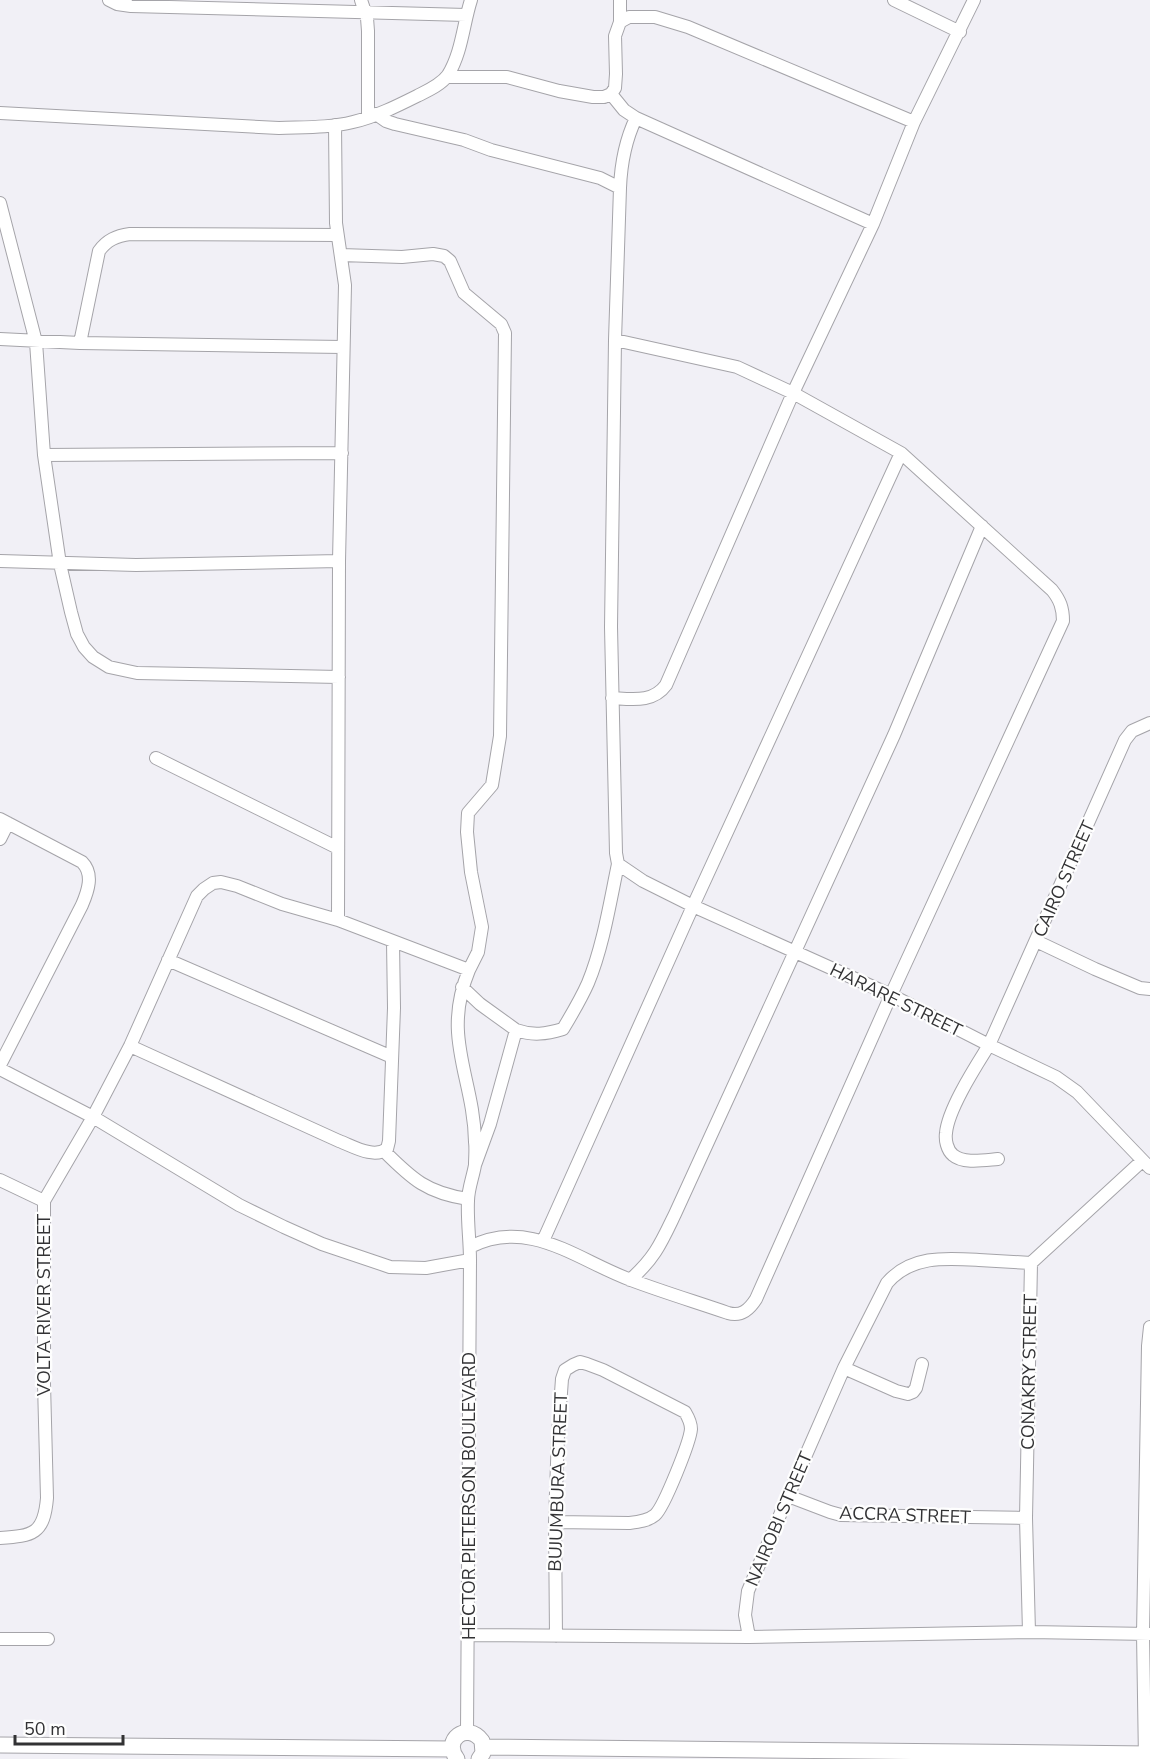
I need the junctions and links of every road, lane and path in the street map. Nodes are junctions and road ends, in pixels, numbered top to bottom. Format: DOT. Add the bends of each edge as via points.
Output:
graph roads {
  1 [pos="109,0"];
  2 [pos="471,0"];
  3 [pos="620,0"];
  4 [pos="894,0"];
  5 [pos="975,0"];
  6 [pos="363,6"];
  7 [pos="466,15"];
  8 [pos="620,22"];
  9 [pos="960,32"];
  10 [pos="447,77"];
  11 [pos="611,94"];
  12 [pos="0,113"];
  13 [pos="372,116"];
  14 [pos="636,118"];
  15 [pos="914,122"];
  16 [pos="335,125"];
  17 [pos="620,188"];
  18 [pos="0,203"];
  19 [pos="873,224"];
  20 [pos="3,232"];
  21 [pos="337,235"];
  22 [pos="341,255"];
  23 [pos="0,339"];
  24 [pos="615,340"];
  25 [pos="36,342"];
  26 [pos="80,344"];
  27 [pos="344,347"];
  28 [pos="793,393"];
  29 [pos="342,453"];
  30 [pos="901,453"];
  31 [pos="44,455"];
  32 [pos="982,526"];
  33 [pos="0,561"];
  34 [pos="339,561"];
  35 [pos="60,564"];
  36 [pos="339,676"];
  37 [pos="612,698"];
  38 [pos="1150,723"];
  39 [pos="156,758"];
  40 [pos="4,821"];
  41 [pos="0,839"];
  42 [pos="338,848"];
  43 [pos="618,864"];
  44 [pos="693,906"];
  45 [pos="338,920"];
  46 [pos="1036,941"];
  47 [pos="393,942"];
  48 [pos="795,952"];
  49 [pos="168,960"];
  50 [pos="469,970"];
  51 [pos="462,987"];
  52 [pos="1150,989"];
  53 [pos="891,995"];
  54 [pos="516,1030"];
  55 [pos="988,1045"];
  56 [pos="130,1046"];
  57 [pos="392,1057"];
  58 [pos="0,1067"];
  59 [pos="93,1117"];
  60 [pos="384,1151"];
  61 [pos="998,1159"];
  62 [pos="475,1165"];
  63 [pos="1146,1165"];
  64 [pos="0,1180"];
  65 [pos="468,1198"];
  66 [pos="44,1201"];
  67 [pos="543,1241"];
  68 [pos="470,1254"];
  69 [pos="1031,1263"];
  70 [pos="630,1280"];
  71 [pos="1150,1327"];
  72 [pos="922,1364"];
  73 [pos="844,1368"];
  74 [pos="788,1496"];
  75 [pos="1026,1518"];
  76 [pos="555,1522"];
  77 [pos="0,1538"];
  78 [pos="1029,1632"];
  79 [pos="1147,1634"];
  80 [pos="468,1635"];
  81 [pos="556,1636"];
  82 [pos="749,1637"];
  83 [pos="0,1639"];
  84 [pos="48,1639"];
  85 [pos="467,1732"];
  86 [pos="0,1745"];
  87 [pos="119,1752"];
  88 [pos="482,1753"];
  89 [pos="454,1754"];
  90 [pos="599,1754"];
  91 [pos="1146,1756"];
  1 -- 6 [label="street" via="131,6"];
  2 -- 7 [label="street"];
  3 -- 8 [label="street"];
  4 -- 9 [label="street"];
  5 -- 9 [label="street"];
  6 -- 7 [label="street"];
  6 -- 13 [label="street"];
  7 -- 10 [label="street" via="460,45"];
  8 -- 11 [label="street" via="615,36 616,74"];
  8 -- 15 [label="street" via="629,17 671,21"];
  9 -- 15 [label="street"];
  10 -- 11 [label="street" via="507,77 593,97"];
  10 -- 13 [label="street"];
  11 -- 14 [label="street"];
  12 -- 16 [label="street" via="279,128"];
  13 -- 16 [label="street"];
  13 -- 17 [label="street" via="600,178"];
  14 -- 17 [label="street" via="624,150"];
  14 -- 19 [label="street"];
  15 -- 19 [label="street"];
  16 -- 21 [label="street"];
  17 -- 24 [label="street"];
  18 -- 20 [label="street"];
  19 -- 28 [label="street"];
  20 -- 25 [label="street"];
  21 -- 22 [label="street"];
  21 -- 26 [label="street" via="115,237 99,251"];
  22 -- 27 [label="street" via="345,285"];
  22 -- 50 [label="street" via="444,256 464,293 501,324 505,333 500,736 492,785 468,813 471,872 482,927 478,952"];
  23 -- 25 [label="street"];
  24 -- 28 [label="street" via="737,367"];
  24 -- 37 [label="street"];
  25 -- 26 [label="street"];
  25 -- 31 [label="street"];
  26 -- 27 [label="street"];
  27 -- 29 [label="street"];
  28 -- 30 [label="street"];
  28 -- 37 [label="street" via="666,685 660,693 643,699"];
  29 -- 31 [label="street"];
  29 -- 34 [label="street"];
  30 -- 32 [label="street"];
  30 -- 44 [label="street"];
  31 -- 35 [label="street"];
  32 -- 48 [label="street" via="894,735"];
  32 -- 53 [label="street" via="1059,598 1063,621"];
  33 -- 35 [label="street"];
  34 -- 35 [label="street"];
  34 -- 36 [label="street"];
  35 -- 36 [label="street" via="77,633 93,657 109,667 158,674"];
  36 -- 42 [label="street"];
  37 -- 43 [label="street"];
  38 -- 46 [label="street, CAIRO STREET" via="1132,731 1125,740"];
  39 -- 42 [label="street"];
  40 -- 41 [label="street"];
  40 -- 58 [label="street" via="82,862 89,883 82,905"];
  42 -- 45 [label="street"];
  43 -- 44 [label="street, HARARE STREET"];
  43 -- 54 [label="street" via="588,982 574,1012 563,1029 529,1035"];
  44 -- 48 [label="street, HARARE STREET"];
  44 -- 67 [label="street"];
  45 -- 47 [label="street"];
  45 -- 49 [label="street, VOLTA RIVER STREET" via="217,882 197,896"];
  46 -- 52 [label="street"];
  46 -- 55 [label="street, CAIRO STREET"];
  47 -- 50 [label="street"];
  47 -- 57 [label="street"];
  48 -- 53 [label="street, HARARE STREET"];
  48 -- 70 [label="street" via="664,1238 655,1255"];
  49 -- 56 [label="street, VOLTA RIVER STREET"];
  49 -- 57 [label="street"];
  50 -- 51 [label="street"];
  51 -- 54 [label="street"];
  51 -- 62 [label="street" via="457,1030 474,1122"];
  53 -- 55 [label="street, HARARE STREET"];
  53 -- 70 [label="street" via="750,1308 733,1315"];
  54 -- 62 [label="street"];
  55 -- 61 [label="street, CAIRO STREET" via="953,1112 946,1133 947,1146 962,1159"];
  55 -- 63 [label="street, HARARE STREET" via="1056,1077 1077,1092"];
  56 -- 59 [label="street, VOLTA RIVER STREET"];
  56 -- 60 [label="street" via="339,1141 367,1151"];
  57 -- 60 [label="street" via="389,1141"];
  58 -- 59 [label="street"];
  59 -- 66 [label="street, VOLTA RIVER STREET"];
  59 -- 68 [label="street" via="239,1205 322,1244 390,1267 426,1268"];
  60 -- 65 [label="street" via="421,1184 447,1196"];
  62 -- 65 [label="street, HECTOR PIETERSON BOULEVARD"];
  63 -- 69 [label="street"];
  64 -- 66 [label="street"];
  65 -- 68 [label="street, HECTOR PIETERSON BOULEVARD"];
  66 -- 77 [label="street, VOLTA RIVER STREET" via="47,1498 43,1521 29,1534"];
  67 -- 68 [label="street" via="520,1236 492,1238"];
  67 -- 70 [label="street"];
  68 -- 80 [label="street, HECTOR PIETERSON BOULEVARD"];
  69 -- 73 [label="street, NAIROBI STREET" via="937,1259 901,1270 887,1283"];
  69 -- 75 [label="street, CONAKRY STREET"];
  71 -- 79 [label="street"];
  72 -- 73 [label="street" via="916,1388 908,1394"];
  73 -- 74 [label="street, NAIROBI STREET"];
  74 -- 75 [label="street, ACCRA STREET" via="842,1515"];
  74 -- 82 [label="street, NAIROBI STREET" via="748,1591 745,1615"];
  75 -- 78 [label="street, CONAKRY STREET"];
  76 -- 76 [label="street, BUJUMBURA STREET" via="641,1522 658,1513 691,1430 685,1412 603,1370 580,1362 565,1370"];
  76 -- 81 [label="street, BUJUMBURA STREET"];
  78 -- 79 [label="street"];
  78 -- 82 [label="street"];
  79 -- 91 [label="street"];
  80 -- 81 [label="street"];
  80 -- 85 [label="street, HECTOR PIETERSON BOULEVARD"];
  81 -- 82 [label="street"];
  83 -- 84 [label="street"];
  85 -- 88 [label="street" via="482,1741"];
  85 -- 89 [label="street" via="456,1737"];
  86 -- 87 [label="street"];
  87 -- 89 [label="street"];
  88 -- 90 [label="street"];
  90 -- 91 [label="street"];
}
